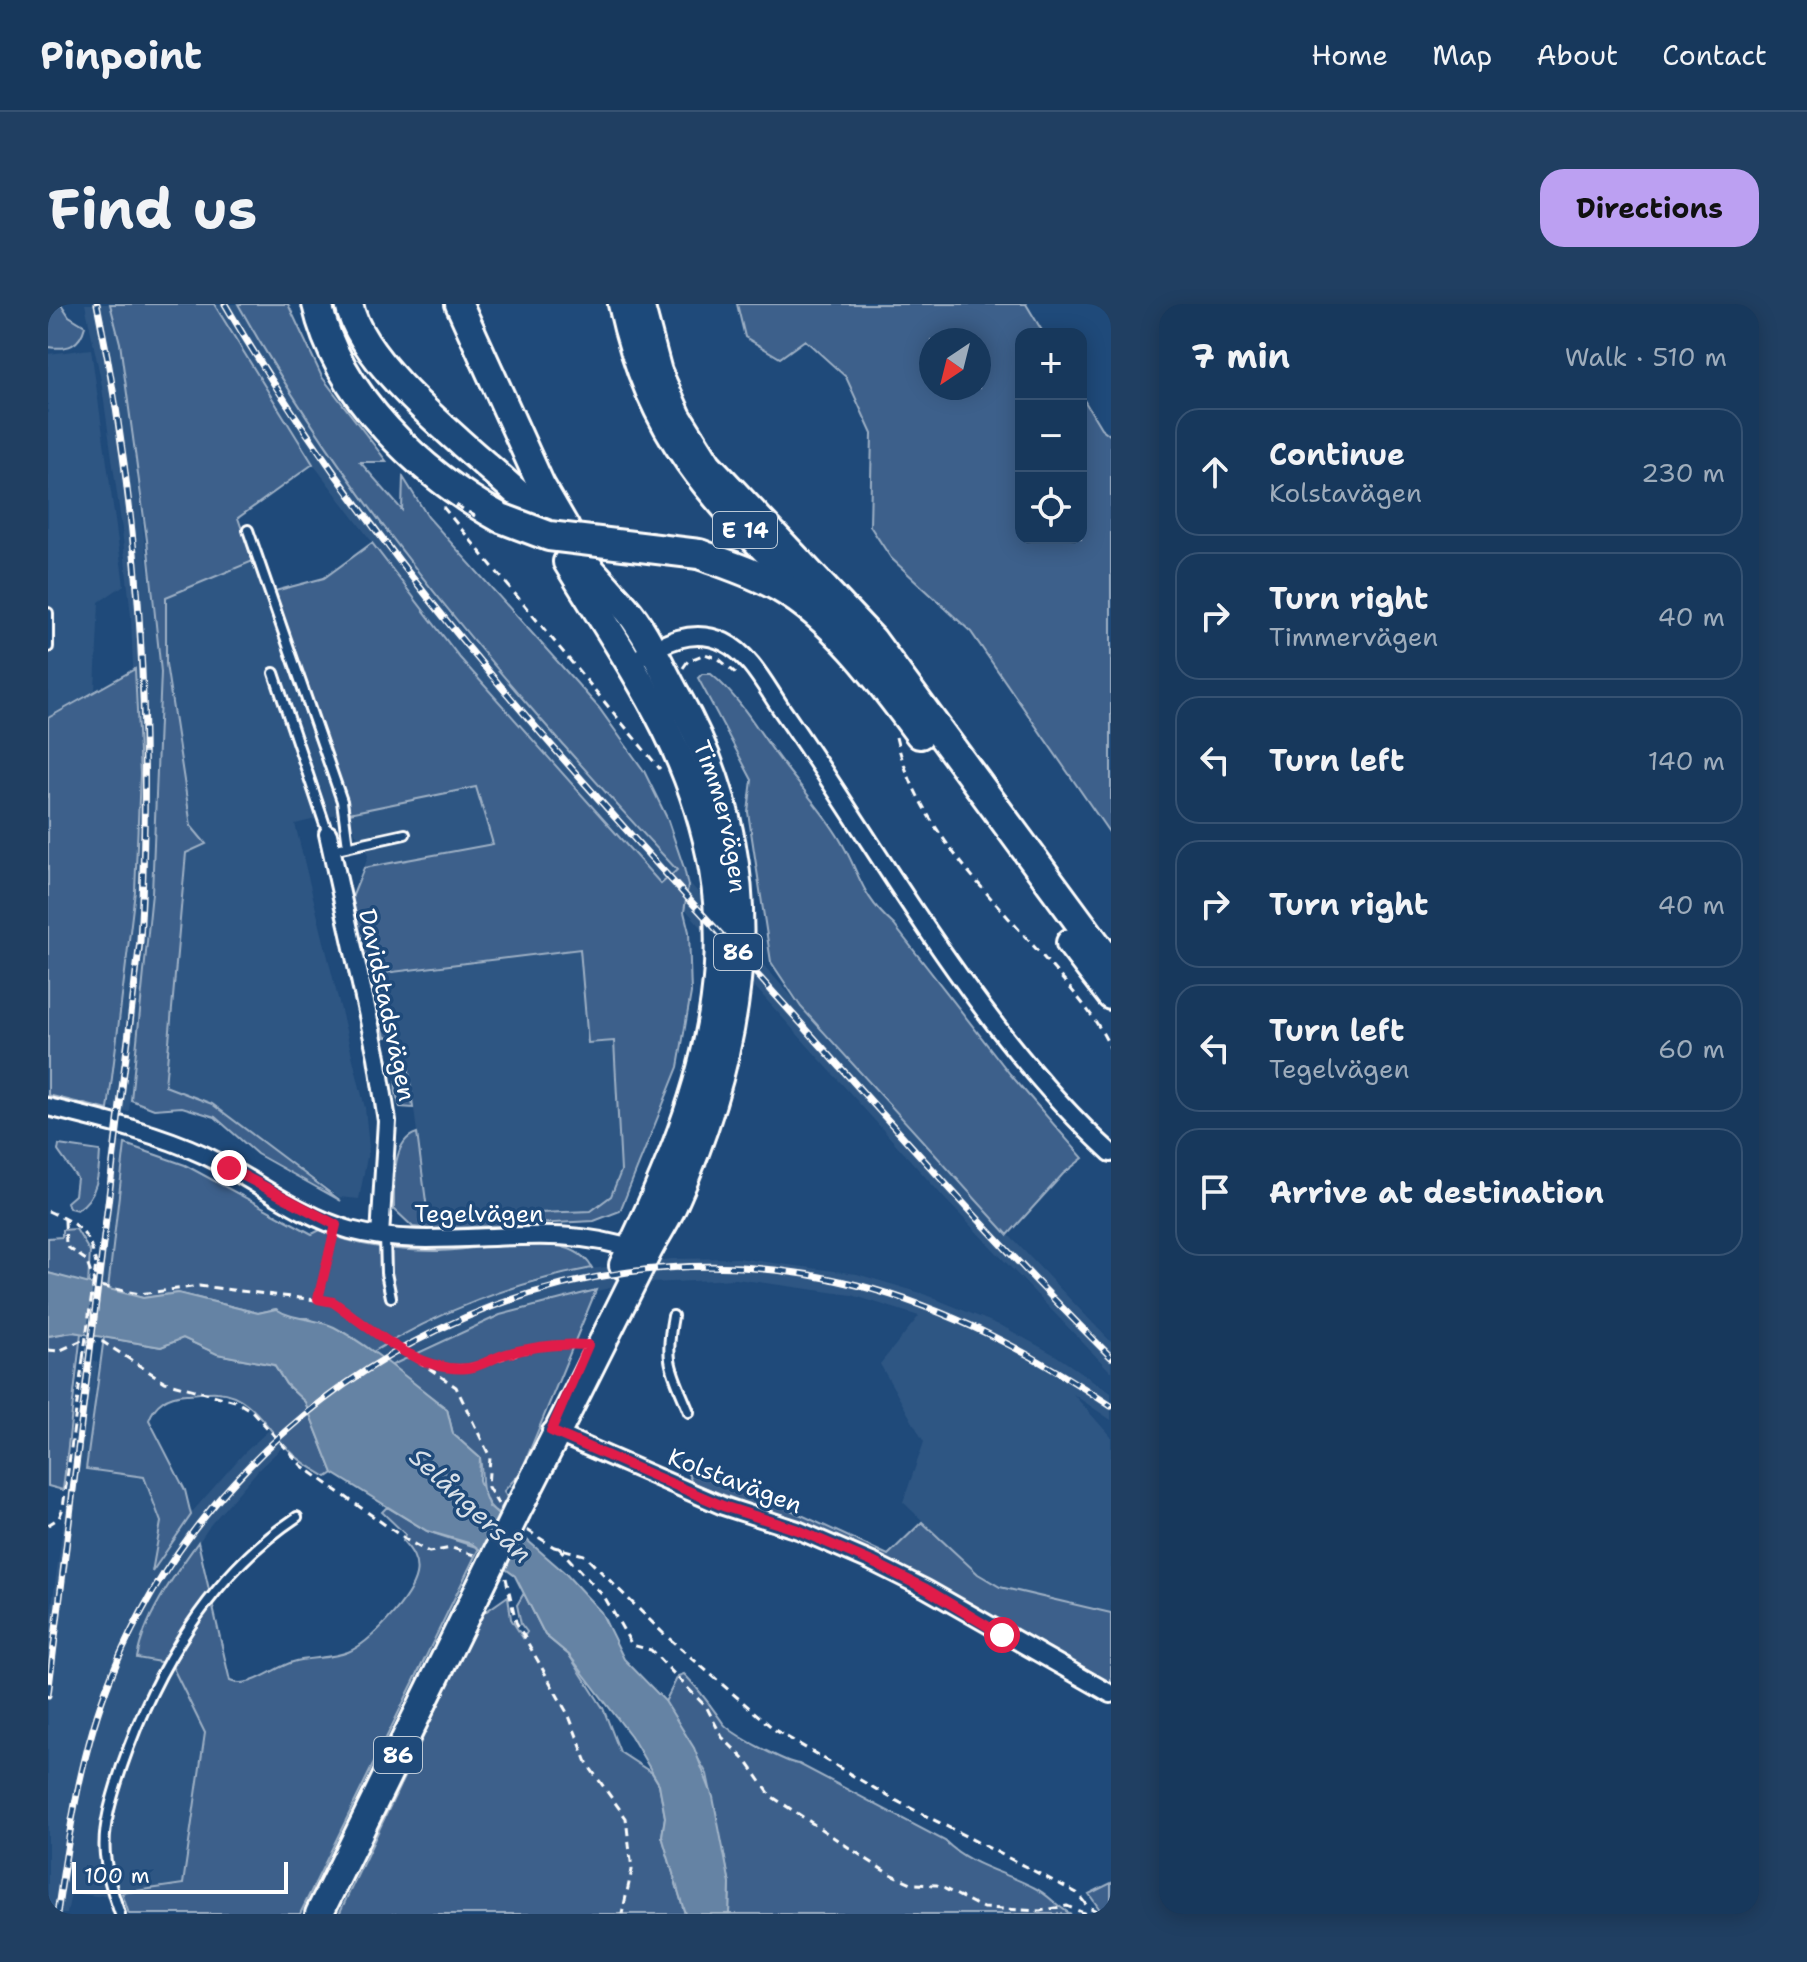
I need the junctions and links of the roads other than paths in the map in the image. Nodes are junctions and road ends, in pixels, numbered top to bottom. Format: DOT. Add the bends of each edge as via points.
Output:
graph roads {
  1 [pos="317,304"];
  2 [pos="326,304"];
  3 [pos="335,304"];
  4 [pos="349,304"];
  5 [pos="459,304"];
  6 [pos="622,304"];
  7 [pos="639,304"];
  8 [pos="362,362"];
  9 [pos="248,530"];
  10 [pos="624,606"];
  11 [pos="48,613"];
  12 [pos="48,647"];
  13 [pos="652,651"];
  14 [pos="628,664"];
  15 [pos="274,673"];
  16 [pos="904,728"];
  17 [pos="405,834"];
  18 [pos="336,843"];
  19 [pos="1111,965"];
  20 [pos="1111,995"];
  21 [pos="48,1107"];
  22 [pos="1111,1153"];
  23 [pos="383,1236"];
  24 [pos="638,1251"];
  25 [pos="391,1297"];
  26 [pos="673,1316"];
  27 [pos="689,1412"];
  28 [pos="554,1433"];
  29 [pos="297,1517"];
  30 [pos="1111,1694"];
  31 [pos="120,1914"];
  32 [pos="319,1914"];
  1 -- 16 [label="highway, E 14, bridge" via="340,362 379,422 417,463 456,493 549,536 699,554 780,587 856,654"];
  2 -- 8 [label="main road, 86" via="344,348"];
  3 -- 8 [label="main road, Timmervägen / 86" via="341,327"];
  4 -- 10 [label="main road, Timmervägen" via="368,348 390,376 543,517"];
  5 -- 10 [label="main road, 86" via="541,485"];
  6 -- 16 [label="main road, E 14" via="642,377 661,422 686,461 727,512 846,631 909,712"];
  7 -- 19 [label="highway, E 14" via="657,372 707,465 872,640"];
  8 -- 14 [label="main road, Timmervägen / 86" via="530,520 567,562"];
  9 -- 18 [label="lane" via="342,801"];
  10 -- 13 [label="main road, Timmervägen / 86"];
  11 -- 12 [label="lane"];
  13 -- 14 [label="street"];
  13 -- 22 [label="street" via="678,638 703,636 726,643 749,663 972,992 1084,1129"];
  13 -- 24 [label="main road, Timmervägen / 86" via="694,726 720,790 735,850 741,925 728,1033 706,1121 672,1210"];
  14 -- 24 [label="main road, Timmervägen / 86" via="692,789 721,915 715,1005 699,1073"];
  15 -- 18 [label="lane"];
  16 -- 20 [label="highway, E 14"];
  17 -- 18 [label="lane"];
  18 -- 23 [label="street, Davidstadsvägen" via="387,1121"];
  21 -- 23 [label="street, Tegelvägen" via="165,1139 317,1218"];
  23 -- 24 [label="street, Tegelvägen" via="439,1241 517,1235"];
  23 -- 25 [label="lane"];
  24 -- 28 [label="main road, Timmervägen / 86"];
  24 -- 28 [label="main road, Timmervägen / 86" via="588,1345"];
  26 -- 27 [label="lane" via="667,1347 671,1375"];
  28 -- 30 [label="street, Kolstavägen" via="723,1506 872,1562"];
  28 -- 32 [label="main road, Timmervägen / 86, bridge"];
  29 -- 31 [label="lane" via="246,1557 198,1616 172,1652 140,1715 111,1801 105,1853"];
}
